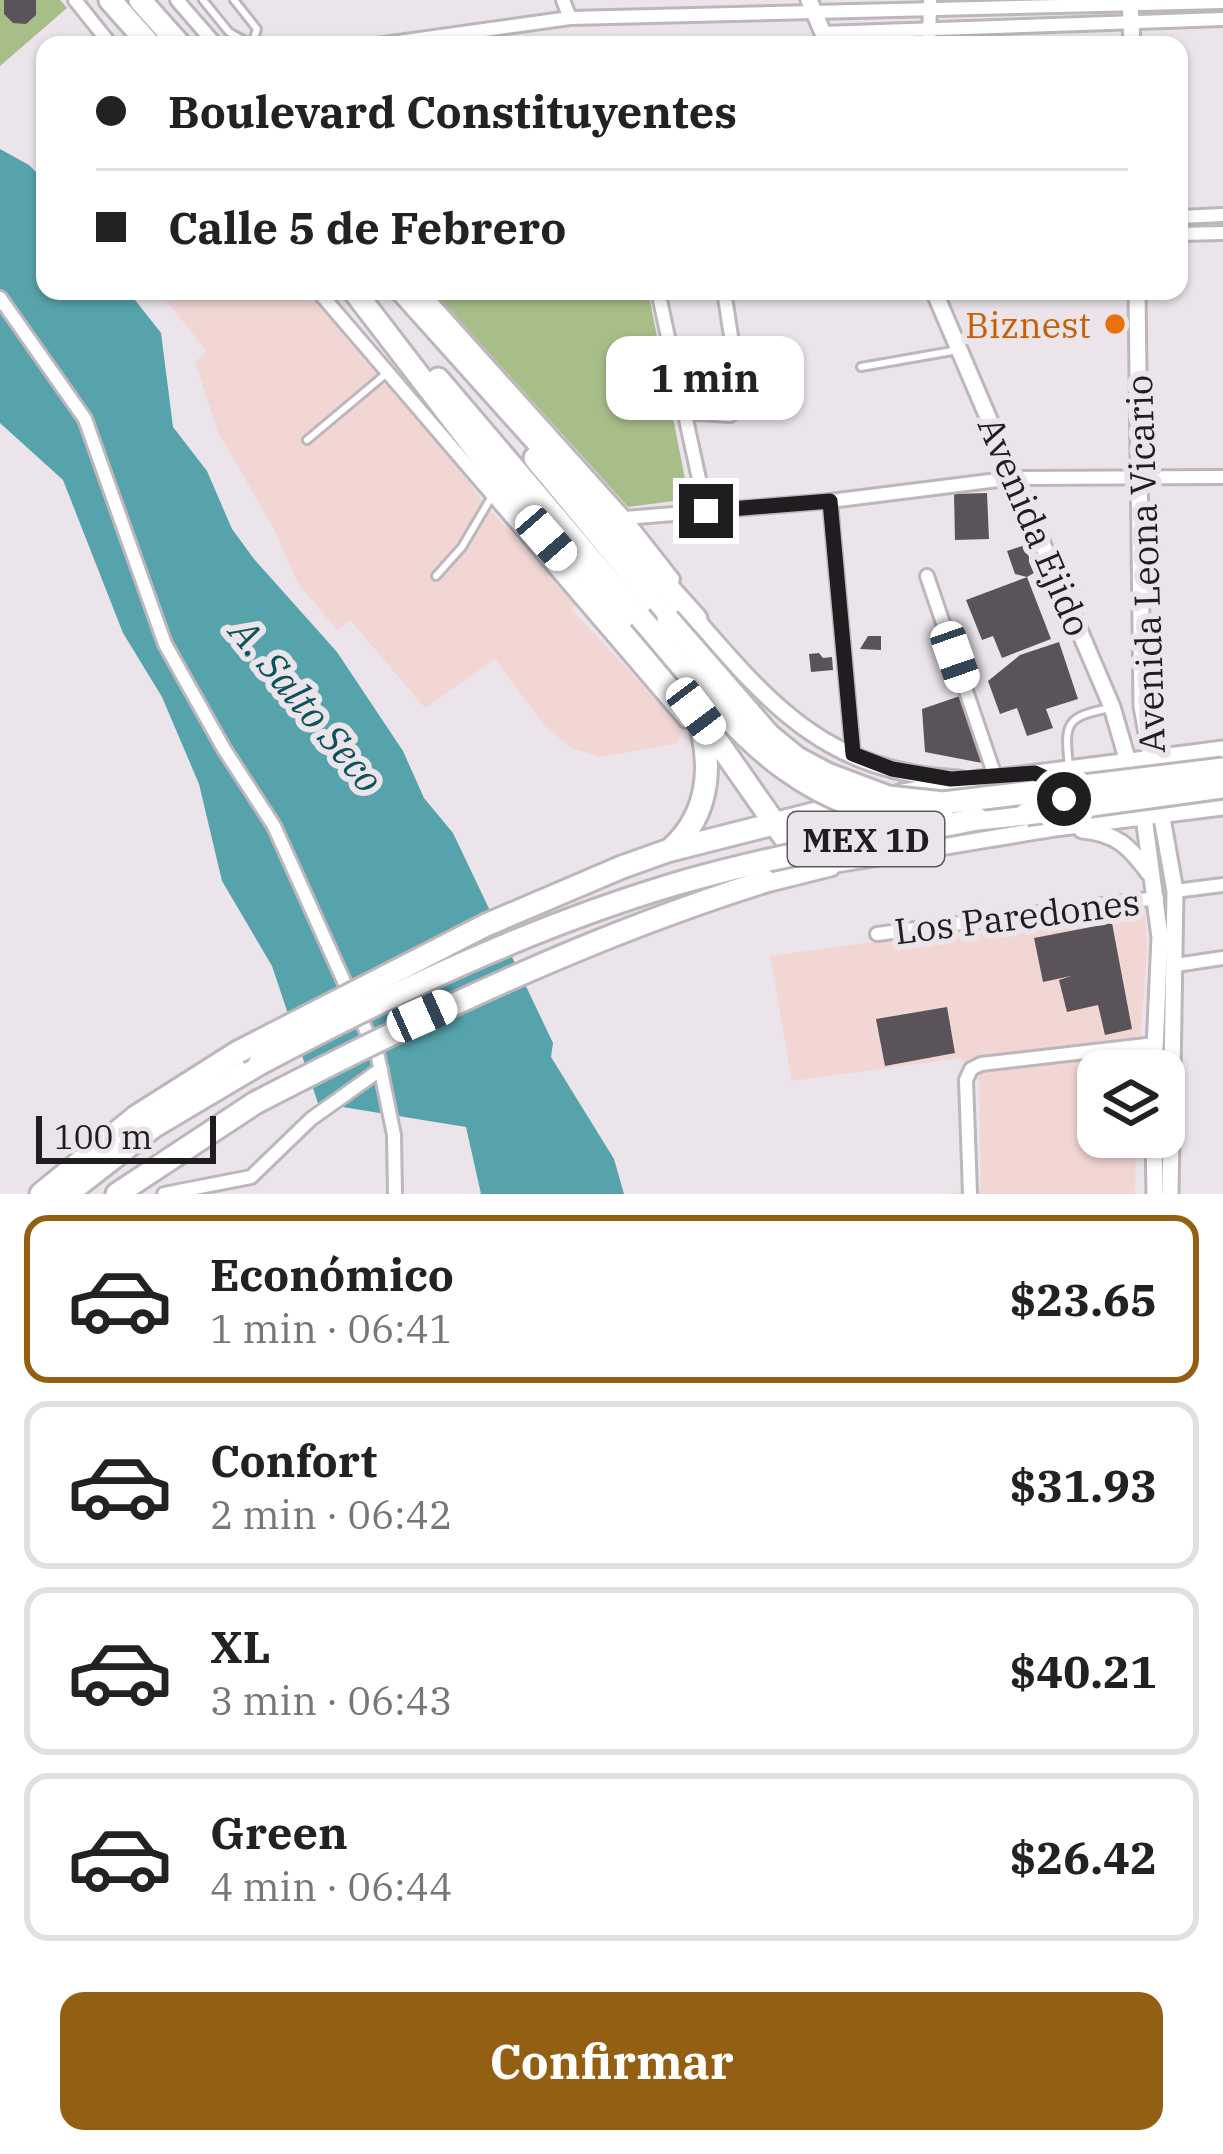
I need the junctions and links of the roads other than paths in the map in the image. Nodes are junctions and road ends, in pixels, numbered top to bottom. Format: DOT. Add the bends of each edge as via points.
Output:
graph roads {
  1 [pos="75,0"];
  2 [pos="110,0"];
  3 [pos="140,0"];
  4 [pos="177,0"];
  5 [pos="203,0"];
  6 [pos="234,0"];
  7 [pos="563,0"];
  8 [pos="1223,2"];
  9 [pos="930,5"];
  10 [pos="674,7"];
  11 [pos="812,7"];
  12 [pos="1131,9"];
  13 [pos="571,18"];
  14 [pos="1223,19"];
  15 [pos="517,26"];
  16 [pos="929,29"];
  17 [pos="104,36"];
  18 [pos="142,36"];
  19 [pos="172,36"];
  20 [pos="208,36"];
  21 [pos="236,36"];
  22 [pos="255,36"];
  23 [pos="443,36"];
  24 [pos="520,36"];
  25 [pos="824,36"];
  26 [pos="856,36"];
  27 [pos="929,36"];
  28 [pos="1223,215"];
  29 [pos="1188,217"];
  30 [pos="1223,233"];
  31 [pos="1188,235"];
  32 [pos="0,298"];
  33 [pos="326,300"];
  34 [pos="360,300"];
  35 [pos="372,300"];
  36 [pos="409,300"];
  37 [pos="410,300"];
  38 [pos="429,300"];
  39 [pos="660,300"];
  40 [pos="725,300"];
  41 [pos="938,300"];
  42 [pos="1137,300"];
  43 [pos="959,350"];
  44 [pos="861,367"];
  45 [pos="388,371"];
  46 [pos="684,412"];
  47 [pos="307,440"];
  48 [pos="1223,476"];
  49 [pos="1141,477"];
  50 [pos="1014,478"];
  51 [pos="492,496"];
  52 [pos="830,501"];
  53 [pos="706,511"];
  54 [pos="625,518"];
  55 [pos="436,575"];
  56 [pos="927,576"];
  57 [pos="696,619"];
  58 [pos="1142,706"];
  59 [pos="1112,707"];
  60 [pos="691,716"];
  61 [pos="1223,748"];
  62 [pos="1202,752"];
  63 [pos="853,754"];
  64 [pos="1149,760"];
  65 [pos="1128,763"];
  66 [pos="1223,769"];
  67 [pos="1070,770"];
  68 [pos="1035,773"];
  69 [pos="996,779"];
  70 [pos="1223,787"];
  71 [pos="1217,808"];
  72 [pos="1163,815"];
  73 [pos="1144,818"];
  74 [pos="978,819"];
  75 [pos="774,822"];
  76 [pos="1049,829"];
  77 [pos="723,836"];
  78 [pos="667,851"];
  79 [pos="830,866"];
  80 [pos="1154,878"];
  81 [pos="1223,885"];
  82 [pos="740,890"];
  83 [pos="1175,891"];
  84 [pos="1157,898"];
  85 [pos="877,934"];
  86 [pos="1223,958"];
  87 [pos="1176,965"];
  88 [pos="1154,1044"];
  89 [pos="1154,1050"];
  90 [pos="1169,1050"];
  91 [pos="381,1069"];
  92 [pos="1154,1158"];
  93 [pos="1162,1158"];
  94 [pos="1169,1158"];
  95 [pos="41,1194"];
  96 [pos="67,1194"];
  97 [pos="117,1194"];
  98 [pos="164,1194"];
  99 [pos="394,1194"];
  100 [pos="970,1194"];
  101 [pos="1162,1194"];
  102 [pos="1184,1194"];
  1 -- 17 [label="street"];
  2 -- 18 [label="highway"];
  3 -- 19 [label="highway"];
  4 -- 20 [label="street"];
  5 -- 21 [label="lane"];
  6 -- 22 [label="lane" via="257,28"];
  7 -- 13 [label="street"];
  8 -- 12 [label="street"];
  9 -- 11 [label="street"];
  9 -- 12 [label="street"];
  9 -- 16 [label="street"];
  10 -- 11 [label="street"];
  10 -- 13 [label="street"];
  11 -- 25 [label="street"];
  12 -- 14 [label="street"];
  12 -- 16 [label="street"];
  13 -- 15 [label="street"];
  15 -- 23 [label="street"];
  15 -- 24 [label="street"];
  16 -- 26 [label="street"];
  16 -- 27 [label="street"];
  28 -- 29 [label="street"];
  30 -- 31 [label="street"];
  32 -- 91 [label="street" via="85,419 156,624 274,826"];
  33 -- 45 [label="street"];
  34 -- 60 [label="highway"];
  35 -- 74 [label="highway, bridge" via="753,745 804,784 872,812"];
  36 -- 66 [label="highway, bridge" via="668,619 797,758 914,802"];
  37 -- 57 [label="highway"];
  38 -- 54 [label="street"];
  39 -- 46 [label="street"];
  40 -- 46 [label="street" via="742,407 730,415"];
  41 -- 43 [label="street, Avenida Ejido"];
  42 -- 49 [label="street, Avenida Leona Vicario"];
  43 -- 44 [label="lane"];
  43 -- 50 [label="street, Avenida Ejido"];
  45 -- 47 [label="lane"];
  45 -- 51 [label="street"];
  46 -- 53 [label="street"];
  48 -- 49 [label="street"];
  49 -- 50 [label="street"];
  49 -- 58 [label="street, Avenida Leona Vicario"];
  50 -- 52 [label="street"];
  50 -- 59 [label="street, Avenida Ejido"];
  51 -- 55 [label="lane"];
  51 -- 60 [label="street"];
  52 -- 53 [label="street"];
  52 -- 63 [label="street"];
  53 -- 54 [label="street"];
  54 -- 57 [label="street" via="697,608"];
  56 -- 69 [label="street"];
  57 -- 63 [label="street" via="775,708"];
  58 -- 59 [label="street"];
  58 -- 64 [label="street, Avenida Leona Vicario"];
  59 -- 65 [label="street, Avenida Ejido"];
  59 -- 67 [label="lane" via="1070,723"];
  60 -- 75 [label="highway"];
  60 -- 78 [label="highway" via="707,753 705,791 686,833"];
  61 -- 62 [label="street"];
  62 -- 64 [label="street"];
  62 -- 71 [label="street" via="1186,765 1181,784 1192,801"];
  63 -- 69 [label="street" via="912,773"];
  64 -- 65 [label="street"];
  64 -- 72 [label="street, Avenida Leona Vicario"];
  65 -- 67 [label="street"];
  65 -- 73 [label="street, Avenida Leona Vicario"];
  67 -- 68 [label="street"];
  68 -- 69 [label="street"];
  68 -- 76 [label="street" via="1064,799"];
  69 -- 75 [label="highway, MEX 1D"];
  70 -- 74 [label="highway, bridge"];
  71 -- 72 [label="street"];
  72 -- 73 [label="street"];
  72 -- 83 [label="street, Avenida Leona Vicario"];
  73 -- 76 [label="street"];
  73 -- 80 [label="street, Avenida Leona Vicario"];
  74 -- 96 [label="highway, MEX 1D, bridge" via="670,885 537,933 259,1064 153,1127"];
  75 -- 77 [label="highway, MEX 1D"];
  75 -- 79 [label="highway" via="800,854"];
  76 -- 79 [label="street"];
  76 -- 80 [label="street" via="1113,836"];
  77 -- 78 [label="highway, MEX 1D"];
  77 -- 82 [label="highway" via="752,856"];
  78 -- 95 [label="highway, MEX 1D, bridge" via="465,935 238,1052 137,1116"];
  79 -- 82 [label="highway, bridge"];
  80 -- 84 [label="street, Avenida Leona Vicario"];
  81 -- 83 [label="street"];
  82 -- 97 [label="highway, bridge" via="422,1016 255,1103"];
  83 -- 87 [label="street, Avenida Leona Vicario"];
  84 -- 85 [label="street, Los Paredones"];
  84 -- 88 [label="street, Avenida Leona Vicario"];
  86 -- 87 [label="street"];
  87 -- 90 [label="street, Avenida Leona Vicario"];
  88 -- 89 [label="street, Avenida Leona Vicario"];
  88 -- 100 [label="street" via="971,1069"];
  91 -- 98 [label="street" via="311,1119 251,1177"];
  91 -- 99 [label="street" via="394,1135"];
  92 -- 101 [label="street, Avenida Leona Vicario"];
  93 -- 101 [label="street, Avenida Leona Vicario"];
  94 -- 102 [label="street"];
}
